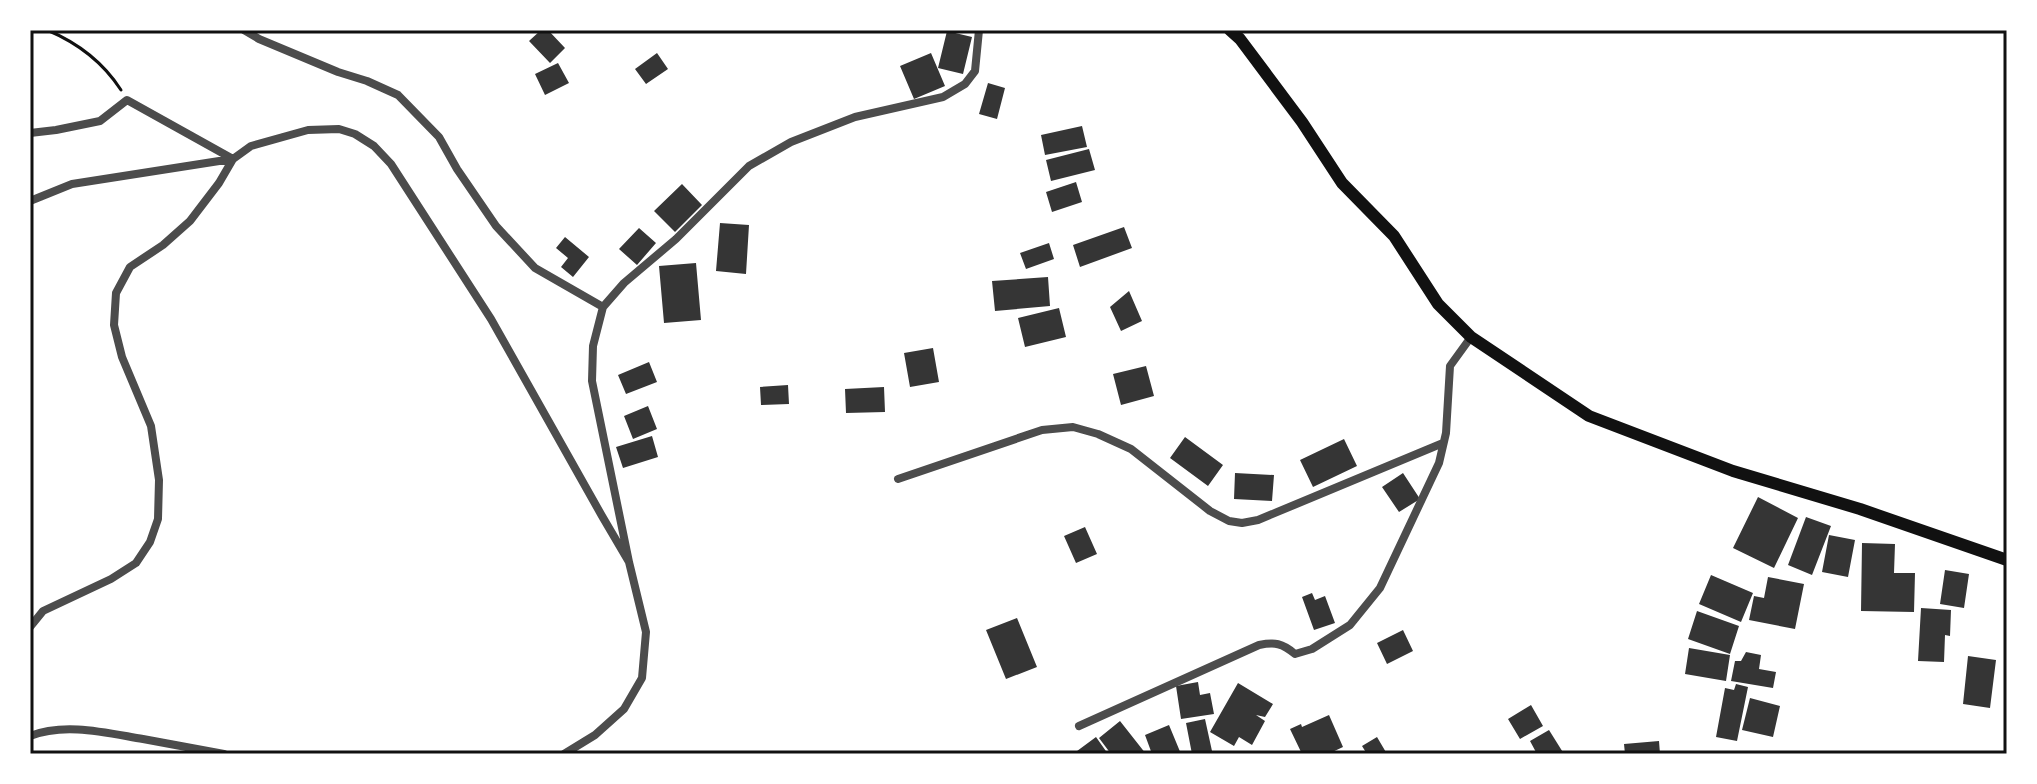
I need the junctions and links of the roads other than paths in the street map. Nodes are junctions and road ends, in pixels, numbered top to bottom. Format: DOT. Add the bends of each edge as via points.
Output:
graph roads {
  1 [pos="244,30"];
  2 [pos="979,30"];
  3 [pos="1230,30"];
  4 [pos="30,133"];
  5 [pos="233,159"];
  6 [pos="30,201"];
  7 [pos="603,307"];
  8 [pos="1471,337"];
  9 [pos="1443,443"];
  10 [pos="898,479"];
  11 [pos="2007,560"];
  12 [pos="629,562"];
  13 [pos="30,627"];
  14 [pos="1079,726"];
  15 [pos="30,736"];
  16 [pos="224,754"];
  17 [pos="564,754"];
  1 -- 7 [label="street" via="398,95 439,137 496,226 535,268"];
  2 -- 7 [label="street" via="975,71 965,84 943,97 855,117 791,142 749,166"];
  3 -- 8 [label="main road" via="1294,110 1342,183 1394,236 1438,304"];
  4 -- 5 [label="street" via="100,121 127,100"];
  5 -- 6 [label="street" via="72,184"];
  5 -- 12 [label="street" via="251,146 308,130 339,129 374,146 491,319"];
  5 -- 13 [label="street" via="190,221 130,267 116,293 114,325 151,426 159,480 158,519 150,542 136,563 43,611"];
  7 -- 12 [label="street" via="593,346 592,381"];
  8 -- 9 [label="street" via="1450,366"];
  8 -- 11 [label="main road" via="1589,416 1733,471"];
  9 -- 10 [label="street" via="1242,523 1210,511 1131,449 1073,427 1042,430"];
  9 -- 14 [label="street" via="1439,463 1380,588 1350,625 1295,654 1283,644 1259,645"];
  12 -- 17 [label="street" via="646,632 642,678 624,709"];
  15 -- 16 [label="street" via="96,731"];
}
